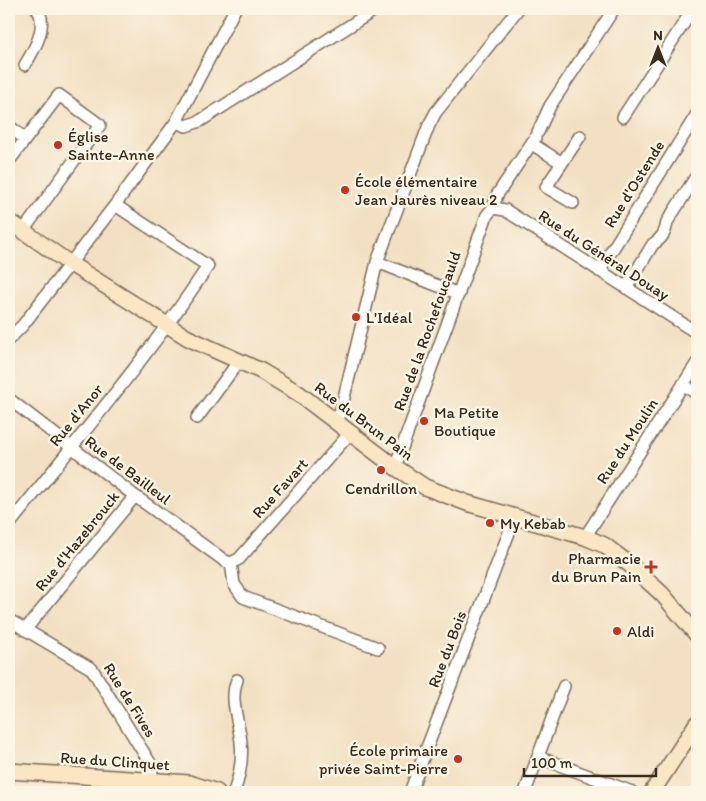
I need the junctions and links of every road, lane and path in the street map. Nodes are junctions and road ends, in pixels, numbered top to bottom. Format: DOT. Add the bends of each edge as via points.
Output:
graph roads {
  1 [pos="37,9"];
  2 [pos="235,9"];
  3 [pos="376,9"];
  4 [pos="518,9"];
  5 [pos="614,9"];
  6 [pos="693,9"];
  7 [pos="25,64"];
  8 [pos="697,114"];
  9 [pos="623,118"];
  10 [pos="176,122"];
  11 [pos="9,126"];
  12 [pos="580,136"];
  13 [pos="535,138"];
  14 [pos="25,139"];
  15 [pos="9,161"];
  16 [pos="562,163"];
  17 [pos="697,175"];
  18 [pos="573,204"];
  19 [pos="115,205"];
  20 [pos="492,208"];
  21 [pos="9,221"];
  22 [pos="23,231"];
  23 [pos="377,262"];
  24 [pos="69,263"];
  25 [pos="599,271"];
  26 [pos="626,288"];
  27 [pos="459,294"];
  28 [pos="168,326"];
  29 [pos="697,334"];
  30 [pos="9,339"];
  31 [pos="239,361"];
  32 [pos="697,363"];
  33 [pos="683,384"];
  34 [pos="697,394"];
  35 [pos="9,399"];
  36 [pos="197,418"];
  37 [pos="338,422"];
  38 [pos="351,432"];
  39 [pos="71,448"];
  40 [pos="395,467"];
  41 [pos="135,496"];
  42 [pos="515,517"];
  43 [pos="9,525"];
  44 [pos="585,537"];
  45 [pos="231,563"];
  46 [pos="9,620"];
  47 [pos="26,630"];
  48 [pos="697,635"];
  49 [pos="378,648"];
  50 [pos="237,680"];
  51 [pos="564,686"];
  52 [pos="697,724"];
  53 [pos="538,757"];
  54 [pos="9,771"];
  55 [pos="125,780"];
  56 [pos="152,781"];
  57 [pos="140,792"];
  58 [pos="217,792"];
  59 [pos="234,792"];
  60 [pos="410,792"];
  61 [pos="525,792"];
  62 [pos="632,792"];
  63 [pos="652,792"];
  1 -- 7 [label="street" via="41,26 34,50"];
  2 -- 10 [label="street"];
  3 -- 10 [label="street" via="194,124 186,126"];
  4 -- 23 [label="street" via="432,118"];
  5 -- 13 [label="street, Rue de la Rochefoucauld" via="550,106"];
  6 -- 9 [label="street"];
  8 -- 25 [label="street, Rue d'Ostende"];
  10 -- 19 [label="street"];
  11 -- 14 [label="street"];
  12 -- 16 [label="street"];
  13 -- 16 [label="street"];
  13 -- 20 [label="street, Rue de la Rochefoucauld" via="497,195"];
  14 -- 15 [label="street"];
  14 -- 22 [label="street" via="60,95 100,125"];
  16 -- 18 [label="street" via="546,187"];
  17 -- 26 [label="street" via="667,222 666,230 653,244"];
  19 -- 24 [label="street"];
  19 -- 28 [label="street, Rue d'Anor" via="208,266"];
  20 -- 25 [label="street, Rue du Général Douay" via="505,210"];
  20 -- 27 [label="street, Rue de la Rochefoucauld"];
  21 -- 22 [label="main road, Rue du Brun Pain"];
  22 -- 24 [label="main road, Rue du Brun Pain"];
  23 -- 27 [label="street"];
  23 -- 37 [label="street"];
  24 -- 28 [label="main road, Rue du Brun Pain"];
  24 -- 30 [label="street"];
  25 -- 26 [label="street, Rue du Général Douay"];
  26 -- 29 [label="street, Rue du Général Douay"];
  27 -- 40 [label="street, Rue de la Rochefoucauld"];
  28 -- 31 [label="main road, Rue du Brun Pain" via="198,344"];
  28 -- 39 [label="street, Rue d'Anor"];
  31 -- 36 [label="street"];
  31 -- 37 [label="main road, Rue du Brun Pain" via="286,385"];
  32 -- 33 [label="street, Rue du Moulin"];
  33 -- 34 [label="street"];
  33 -- 44 [label="street, Rue du Moulin"];
  35 -- 39 [label="street, Rue de Bailleul"];
  37 -- 38 [label="main road, Rue du Brun Pain"];
  38 -- 40 [label="main road, Rue du Brun Pain"];
  38 -- 45 [label="street, Rue Favart" via="239,559"];
  39 -- 41 [label="street, Rue de Bailleul"];
  39 -- 43 [label="street, Rue d'Anor"];
  40 -- 42 [label="main road, Rue du Brun Pain" via="431,490"];
  41 -- 45 [label="street, Rue de Bailleul"];
  41 -- 47 [label="street, Rue d'Hazebrouck"];
  42 -- 44 [label="main road, Rue du Brun Pain"];
  42 -- 60 [label="street, Rue du Bois"];
  44 -- 48 [label="main road, Rue du Brun Pain" via="608,548 644,576"];
  45 -- 49 [label="street" via="234,584 243,596"];
  46 -- 47 [label="street, Rue de Fives"];
  47 -- 56 [label="street, Rue de Fives" via="95,672 150,763"];
  50 -- 59 [label="street" via="233,694 242,761"];
  51 -- 53 [label="street"];
  52 -- 63 [label="main road"];
  53 -- 61 [label="street"];
  53 -- 62 [label="street"];
  54 -- 55 [label="main road, Rue du Clinquet"];
  55 -- 56 [label="main road, Rue du Clinquet"];
  55 -- 57 [label="street"];
  56 -- 58 [label="main road, Rue du Clinquet" via="193,784"];
}
